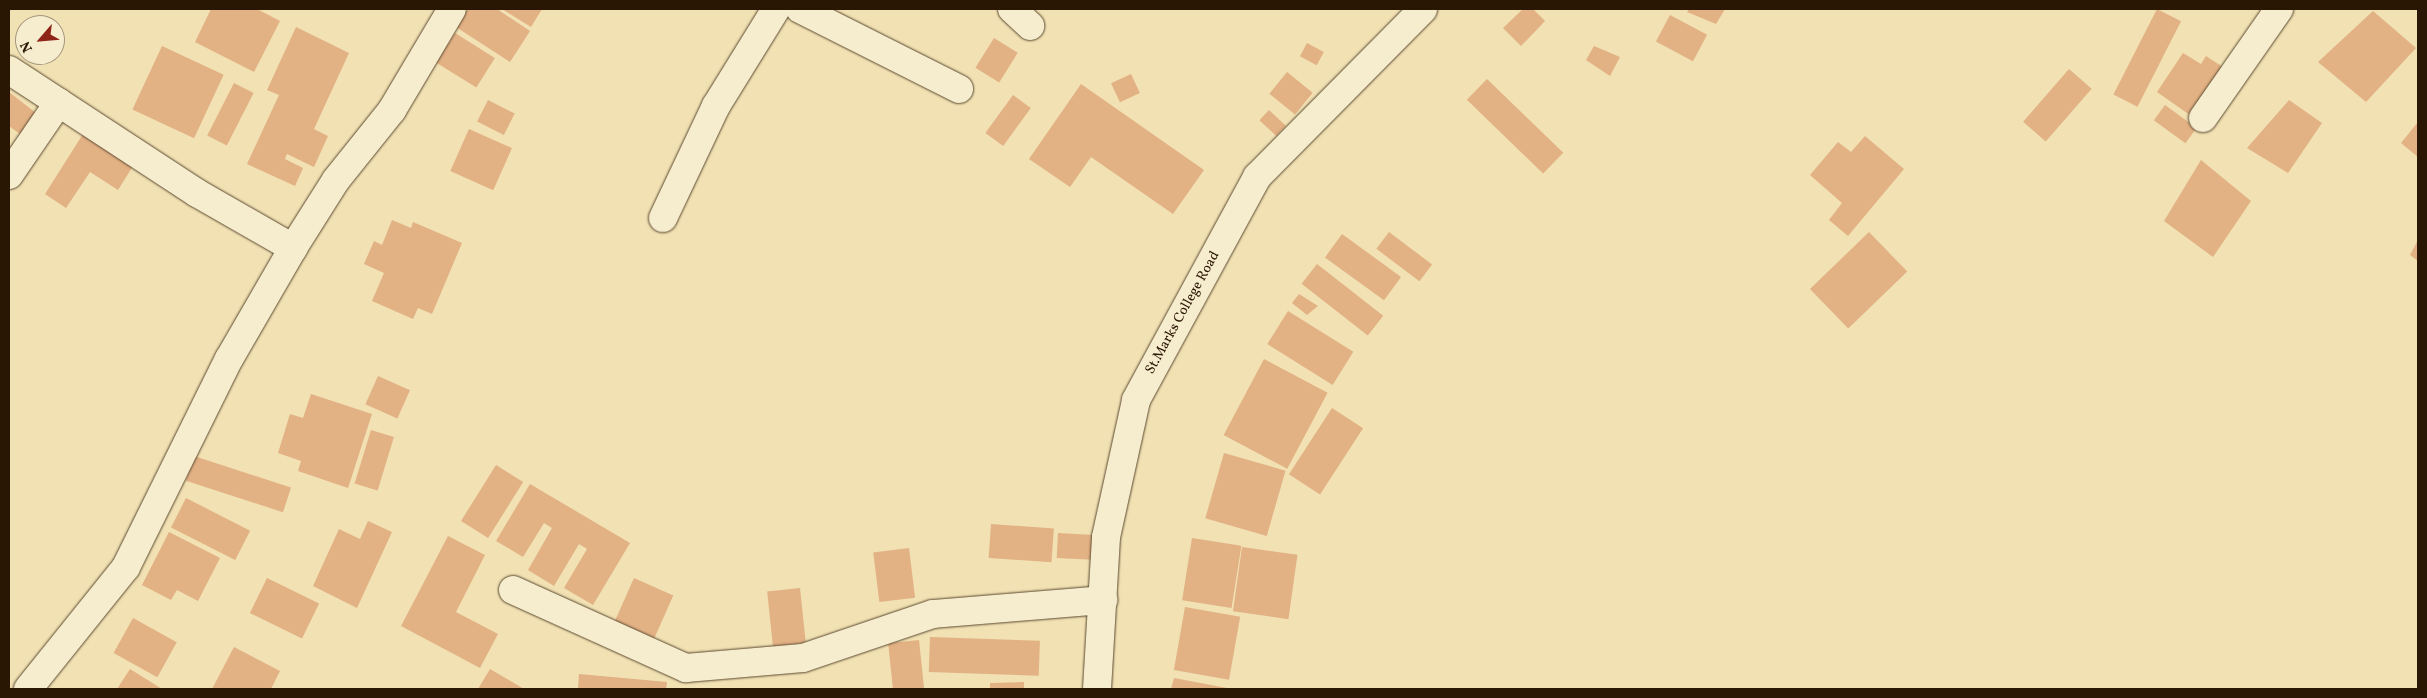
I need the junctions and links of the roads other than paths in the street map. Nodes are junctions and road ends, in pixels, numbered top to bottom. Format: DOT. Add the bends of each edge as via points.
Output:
graph roads {
  1 [pos="452,9"];
  2 [pos="776,9"];
  3 [pos="800,9"];
  4 [pos="1423,9"];
  5 [pos="2279,9"];
  6 [pos="9,70"];
  7 [pos="959,89"];
  8 [pos="59,102"];
  9 [pos="2203,118"];
  10 [pos="9,175"];
  11 [pos="663,218"];
  12 [pos="293,248"];
  13 [pos="514,590"];
  14 [pos="1103,600"];
  15 [pos="28,689"];
  16 [pos="1097,689"];
  1 -- 12 [label="street" via="392,110 336,180"];
  2 -- 11 [label="street" via="716,106"];
  3 -- 7 [label="street"];
  4 -- 14 [label="street, St.Marks College Road" via="1257,176 1136,400 1106,538"];
  5 -- 9 [label="street"];
  6 -- 8 [label="street"];
  8 -- 10 [label="street"];
  8 -- 12 [label="street" via="198,193"];
  12 -- 15 [label="street" via="229,359 126,567"];
  13 -- 14 [label="street" via="686,668 803,658 933,614"];
  14 -- 16 [label="street, St.Marks College Road"];
}
